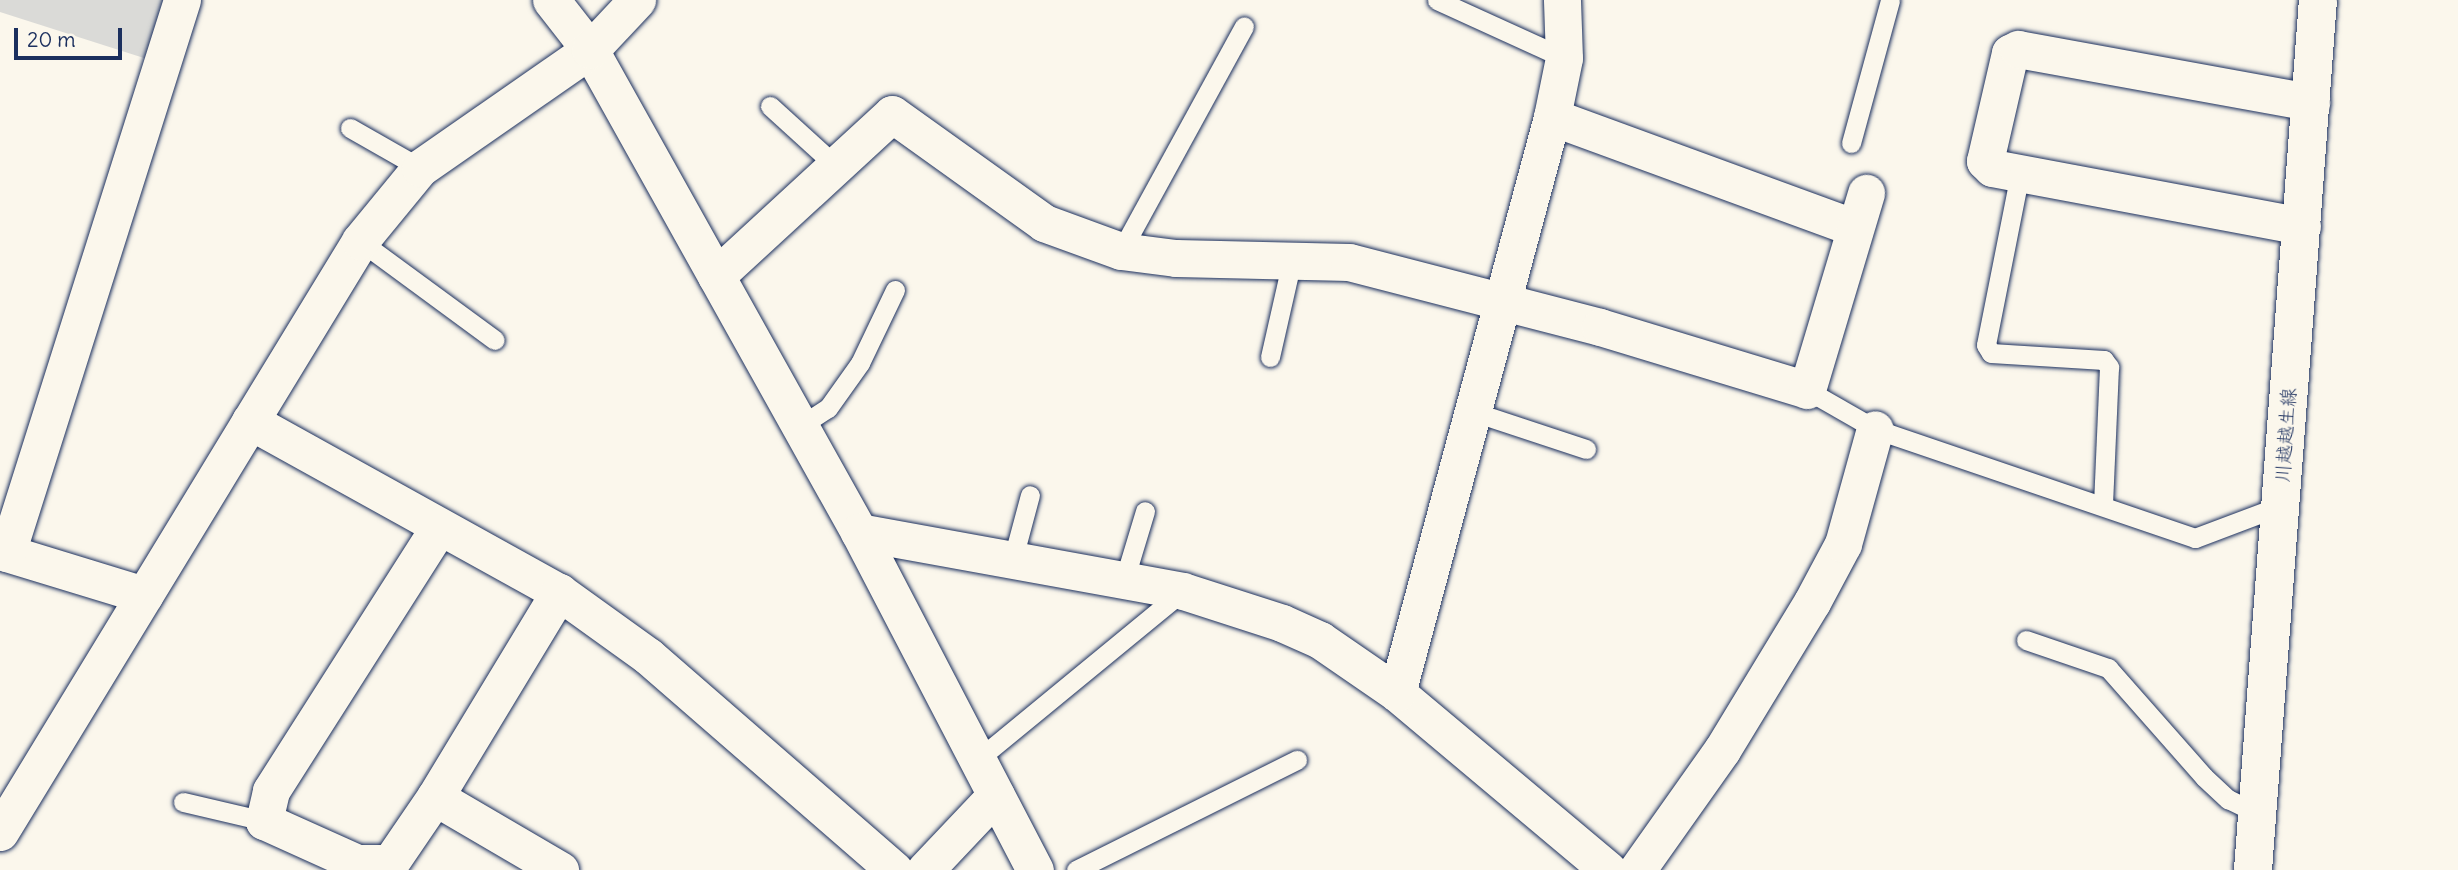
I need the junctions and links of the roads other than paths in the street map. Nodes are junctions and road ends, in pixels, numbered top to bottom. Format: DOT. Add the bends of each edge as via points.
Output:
graph roads {
  1 [pos="182,0"];
  2 [pos="551,0"];
  3 [pos="638,0"];
  4 [pos="1437,0"];
  5 [pos="1562,0"];
  6 [pos="1890,0"];
  7 [pos="2318,0"];
  8 [pos="1244,26"];
  9 [pos="590,50"];
  10 [pos="1564,58"];
  11 [pos="2311,102"];
  12 [pos="770,106"];
  13 [pos="1552,117"];
  14 [pos="350,128"];
  15 [pos="1851,144"];
  16 [pos="837,167"];
  17 [pos="420,168"];
  18 [pos="2020,173"];
  19 [pos="1866,193"];
  20 [pos="2302,226"];
  21 [pos="1853,228"];
  22 [pos="360,240"];
  23 [pos="1121,251"];
  24 [pos="1292,260"];
  25 [pos="716,276"];
  26 [pos="895,290"];
  27 [pos="1503,304"];
  28 [pos="495,340"];
  29 [pos="1270,357"];
  30 [pos="1807,390"];
  31 [pos="1474,412"];
  32 [pos="250,422"];
  33 [pos="800,426"];
  34 [pos="1875,429"];
  35 [pos="1586,449"];
  36 [pos="1030,495"];
  37 [pos="2102,505"];
  38 [pos="2280,506"];
  39 [pos="1146,511"];
  40 [pos="439,527"];
  41 [pos="859,532"];
  42 [pos="4,552"];
  43 [pos="1012,562"];
  44 [pos="1124,584"];
  45 [pos="1182,591"];
  46 [pos="559,592"];
  47 [pos="144,595"];
  48 [pos="2026,640"];
  49 [pos="1397,693"];
  50 [pos="1297,760"];
  51 [pos="976,761"];
  52 [pos="996,795"];
  53 [pos="435,797"];
  54 [pos="183,802"];
  55 [pos="2257,813"];
  56 [pos="264,821"];
  57 [pos="0,832"];
  58 [pos="938,866"];
  59 [pos="355,867"];
  60 [pos="560,870"];
  61 [pos="894,870"];
  62 [pos="1035,870"];
  63 [pos="1076,870"];
  64 [pos="1608,870"];
  65 [pos="1637,870"];
  66 [pos="2253,870"];
  1 -- 42 [label="street"];
  2 -- 9 [label="street"];
  3 -- 9 [label="street"];
  4 -- 10 [label="lane"];
  5 -- 10 [label="street"];
  6 -- 15 [label="lane"];
  7 -- 11 [label="main road, 川越越生線"];
  8 -- 23 [label="lane"];
  9 -- 17 [label="street"];
  9 -- 25 [label="street"];
  10 -- 13 [label="street"];
  11 -- 18 [label="street" via="2018,49 2010,53 1985,161 1992,168"];
  11 -- 20 [label="main road, 川越越生線"];
  12 -- 16 [label="lane"];
  13 -- 21 [label="street"];
  13 -- 27 [label="street"];
  14 -- 17 [label="lane"];
  16 -- 23 [label="street" via="892,114 1044,223"];
  16 -- 25 [label="street"];
  17 -- 22 [label="street"];
  18 -- 20 [label="street"];
  18 -- 37 [label="lane" via="1986,345 1991,353 2104,360 2109,367"];
  19 -- 21 [label="street"];
  20 -- 38 [label="main road, 川越越生線"];
  21 -- 30 [label="street"];
  22 -- 28 [label="lane"];
  22 -- 32 [label="street"];
  23 -- 24 [label="street" via="1176,258"];
  24 -- 27 [label="street" via="1378,268"];
  24 -- 29 [label="lane"];
  25 -- 33 [label="street"];
  26 -- 33 [label="lane" via="860,363 828,408"];
  27 -- 30 [label="street" via="1600,327"];
  27 -- 31 [label="street"];
  30 -- 34 [label="lane"];
  31 -- 35 [label="lane"];
  31 -- 49 [label="street"];
  32 -- 40 [label="street"];
  32 -- 47 [label="street"];
  33 -- 41 [label="street"];
  34 -- 37 [label="lane" via="2046,490"];
  34 -- 65 [label="street" via="1843,544 1812,602 1723,750"];
  36 -- 43 [label="lane"];
  37 -- 38 [label="lane" via="2195,538"];
  38 -- 55 [label="main road, 川越越生線"];
  39 -- 44 [label="lane"];
  40 -- 46 [label="street"];
  40 -- 56 [label="street" via="271,792"];
  41 -- 43 [label="street"];
  41 -- 51 [label="street"];
  42 -- 47 [label="street"];
  43 -- 44 [label="street"];
  44 -- 45 [label="street"];
  45 -- 49 [label="street" via="1264,615 1307,634"];
  45 -- 51 [label="lane"];
  46 -- 53 [label="street"];
  46 -- 61 [label="street" via="648,656"];
  47 -- 57 [label="street"];
  48 -- 55 [label="lane" via="2108,668 2204,777 2228,799"];
  49 -- 64 [label="street"];
  50 -- 63 [label="lane"];
  51 -- 52 [label="street"];
  52 -- 58 [label="street"];
  52 -- 62 [label="street"];
  53 -- 59 [label="street" via="390,863"];
  53 -- 60 [label="street"];
  54 -- 56 [label="lane"];
  55 -- 66 [label="main road, 川越越生線"];
  56 -- 59 [label="street"];
}
